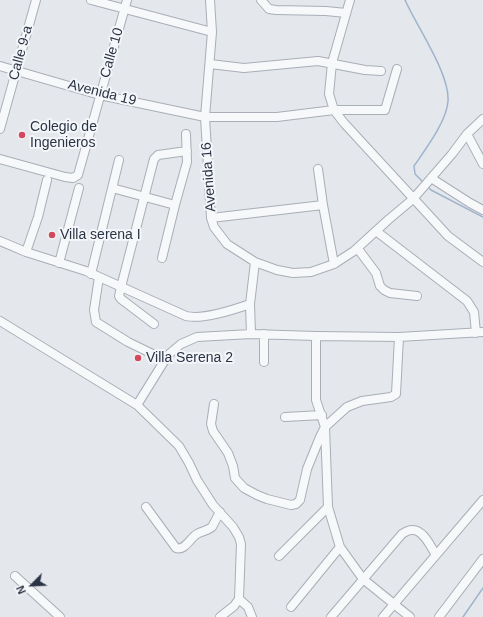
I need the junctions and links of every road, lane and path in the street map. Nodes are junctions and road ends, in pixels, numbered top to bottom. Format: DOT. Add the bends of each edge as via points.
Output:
graph roads {
  1 [pos="36,0"];
  2 [pos="91,0"];
  3 [pos="127,0"];
  4 [pos="210,0"];
  5 [pos="261,0"];
  6 [pos="350,0"];
  7 [pos="125,9"];
  8 [pos="346,13"];
  9 [pos="212,32"];
  10 [pos="332,63"];
  11 [pos="210,64"];
  12 [pos="0,66"];
  13 [pos="397,69"];
  14 [pos="17,70"];
  15 [pos="381,70"];
  16 [pos="100,95"];
  17 [pos="334,110"];
  18 [pos="205,116"];
  19 [pos="483,119"];
  20 [pos="0,129"];
  21 [pos="186,134"];
  22 [pos="467,134"];
  23 [pos="187,151"];
  24 [pos="0,159"];
  25 [pos="119,160"];
  26 [pos="483,164"];
  27 [pos="318,169"];
  28 [pos="47,180"];
  29 [pos="429,180"];
  30 [pos="79,188"];
  31 [pos="112,188"];
  32 [pos="144,196"];
  33 [pos="415,196"];
  34 [pos="175,205"];
  35 [pos="323,205"];
  36 [pos="483,210"];
  37 [pos="211,218"];
  38 [pos="376,231"];
  39 [pos="0,241"];
  40 [pos="358,249"];
  41 [pos="26,252"];
  42 [pos="162,258"];
  43 [pos="255,262"];
  44 [pos="483,262"];
  45 [pos="59,263"];
  46 [pos="334,264"];
  47 [pos="95,275"];
  48 [pos="121,287"];
  49 [pos="417,296"];
  50 [pos="250,304"];
  51 [pos="0,321"];
  52 [pos="154,324"];
  53 [pos="480,332"];
  54 [pos="251,334"];
  55 [pos="264,334"];
  56 [pos="316,336"];
  57 [pos="399,337"];
  58 [pos="165,360"];
  59 [pos="264,362"];
  60 [pos="214,404"];
  61 [pos="137,405"];
  62 [pos="322,415"];
  63 [pos="285,417"];
  64 [pos="325,427"];
  65 [pos="483,500"];
  66 [pos="146,507"];
  67 [pos="328,507"];
  68 [pos="220,512"];
  69 [pos="340,547"];
  70 [pos="279,556"];
  71 [pos="436,556"];
  72 [pos="483,559"];
  73 [pos="15,576"];
  74 [pos="363,579"];
  75 [pos="239,599"];
  76 [pos="394,604"];
  77 [pos="291,607"];
  78 [pos="60,617"];
  79 [pos="220,617"];
  80 [pos="252,617"];
  81 [pos="331,617"];
  82 [pos="383,617"];
  83 [pos="410,617"];
  84 [pos="439,617"];
  1 -- 14 [label="street, Calle 9-a"];
  2 -- 7 [label="street"];
  3 -- 7 [label="street, Calle 10"];
  4 -- 9 [label="street, Avenida 16"];
  5 -- 8 [label="street" via="269,9"];
  6 -- 8 [label="street"];
  7 -- 9 [label="street"];
  7 -- 16 [label="street, Calle 10"];
  8 -- 10 [label="street"];
  9 -- 11 [label="street, Avenida 16"];
  10 -- 11 [label="street" via="318,61 244,68"];
  10 -- 15 [label="street" via="365,70"];
  10 -- 17 [label="street" via="330,94"];
  11 -- 18 [label="street, Avenida 16"];
  12 -- 14 [label="street, Avenida 19"];
  13 -- 17 [label="street, Avenida 19" via="385,110"];
  14 -- 16 [label="street, Avenida 19"];
  14 -- 20 [label="street, Calle 9-a"];
  16 -- 18 [label="street, Avenida 19"];
  16 -- 24 [label="street, Calle 10" via="78,175 73,178 65,177"];
  17 -- 18 [label="street, Avenida 19" via="277,116"];
  17 -- 33 [label="street"];
  18 -- 37 [label="street, Avenida 16"];
  19 -- 22 [label="street"];
  21 -- 23 [label="street"];
  22 -- 26 [label="street"];
  22 -- 29 [label="street"];
  23 -- 32 [label="street" via="154,159"];
  23 -- 34 [label="street" via="187,162"];
  25 -- 31 [label="street"];
  27 -- 35 [label="street"];
  28 -- 41 [label="street"];
  29 -- 33 [label="street, Avenida 16"];
  29 -- 36 [label="street"];
  30 -- 45 [label="street"];
  31 -- 32 [label="street"];
  31 -- 47 [label="street"];
  32 -- 34 [label="street"];
  32 -- 48 [label="street"];
  33 -- 38 [label="street, Avenida 16"];
  33 -- 44 [label="street" via="448,236"];
  34 -- 42 [label="street"];
  35 -- 37 [label="street"];
  35 -- 46 [label="street"];
  37 -- 43 [label="street, Avenida 16" via="214,227 227,244"];
  38 -- 40 [label="street, Avenida 16"];
  38 -- 53 [label="street" via="467,301 474,312"];
  39 -- 41 [label="street"];
  40 -- 46 [label="street, Avenida 16"];
  40 -- 49 [label="street" via="376,273 384,290"];
  41 -- 45 [label="street"];
  43 -- 46 [label="street, Avenida 16" via="293,273 311,272"];
  43 -- 50 [label="street"];
  45 -- 47 [label="street"];
  47 -- 48 [label="street"];
  47 -- 58 [label="street" via="96,322 128,342"];
  48 -- 50 [label="street" via="192,317 221,313"];
  48 -- 52 [label="street" via="121,299"];
  50 -- 54 [label="street"];
  51 -- 61 [label="street"];
  53 -- 57 [label="street"];
  54 -- 55 [label="street"];
  54 -- 58 [label="street" via="198,337 181,344"];
  55 -- 56 [label="street"];
  55 -- 59 [label="street"];
  56 -- 57 [label="street"];
  56 -- 62 [label="street" via="316,400"];
  57 -- 64 [label="street" via="396,394 391,397 362,400 347,407"];
  58 -- 61 [label="street"];
  60 -- 64 [label="street" via="211,424 228,454 234,478 238,483 267,499 291,506 300,500 307,468"];
  61 -- 68 [label="street" via="179,446 197,480"];
  62 -- 63 [label="street"];
  62 -- 64 [label="street"];
  64 -- 67 [label="street"];
  65 -- 71 [label="street"];
  66 -- 68 [label="street" via="176,548 180,549 196,534 212,528"];
  67 -- 69 [label="street"];
  67 -- 70 [label="street"];
  68 -- 75 [label="street" via="239,536 241,544"];
  69 -- 74 [label="street"];
  69 -- 77 [label="street"];
  71 -- 74 [label="street" via="418,531 411,530 402,534"];
  71 -- 76 [label="street"];
  72 -- 84 [label="street"];
  73 -- 78 [label="street"];
  74 -- 76 [label="street"];
  74 -- 81 [label="street"];
  75 -- 79 [label="street"];
  75 -- 80 [label="street" via="248,607"];
  76 -- 82 [label="street"];
  76 -- 83 [label="street"];
}
